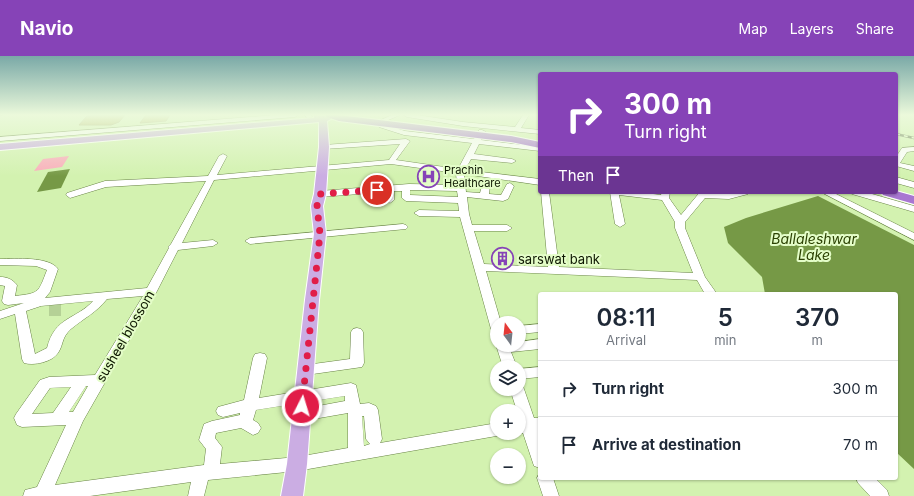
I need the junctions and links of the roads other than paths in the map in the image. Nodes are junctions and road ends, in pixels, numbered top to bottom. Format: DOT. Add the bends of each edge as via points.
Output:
graph roads {
  1 [pos="51,136"];
  2 [pos="60,136"];
  3 [pos="119,136"];
  4 [pos="323,136"];
  5 [pos="476,136"];
  6 [pos="479,136"];
  7 [pos="495,136"];
  8 [pos="515,136"];
  9 [pos="0,140"];
  10 [pos="538,141"];
  11 [pos="538,141"];
  12 [pos="0,147"];
  13 [pos="324,147"];
  14 [pos="914,149"];
  15 [pos="223,156"];
  16 [pos="468,156"];
  17 [pos="512,161"];
  18 [pos="898,161"];
  19 [pos="391,162"];
  20 [pos="898,165"];
  21 [pos="323,167"];
  22 [pos="914,169"];
  23 [pos="460,172"];
  24 [pos="211,178"];
  25 [pos="898,181"];
  26 [pos="538,182"];
  27 [pos="914,185"];
  28 [pos="486,186"];
  29 [pos="510,186"];
  30 [pos="402,188"];
  31 [pos="444,188"];
  32 [pos="389,189"];
  33 [pos="898,190"];
  34 [pos="320,194"];
  35 [pos="462,194"];
  36 [pos="545,194"];
  37 [pos="614,194"];
  38 [pos="648,194"];
  39 [pos="704,194"];
  40 [pos="737,194"];
  41 [pos="829,194"];
  42 [pos="862,194"];
  43 [pos="893,194"];
  44 [pos="914,194"];
  45 [pos="70,195"];
  46 [pos="665,195"];
  47 [pos="484,196"];
  48 [pos="390,200"];
  49 [pos="444,200"];
  50 [pos="914,200"];
  51 [pos="914,209"];
  52 [pos="419,213"];
  53 [pos="464,214"];
  54 [pos="680,222"];
  55 [pos="620,224"];
  56 [pos="403,228"];
  57 [pos="468,228"];
  58 [pos="508,228"];
  59 [pos="320,234"];
  60 [pos="914,237"];
  61 [pos="250,241"];
  62 [pos="213,243"];
  63 [pos="173,247"];
  64 [pos="0,262"];
  65 [pos="480,267"];
  66 [pos="554,271"];
  67 [pos="700,277"];
  68 [pos="2,287"];
  69 [pos="151,291"];
  70 [pos="710,292"];
  71 [pos="102,297"];
  72 [pos="39,300"];
  73 [pos="20,311"];
  74 [pos="0,315"];
  75 [pos="493,316"];
  76 [pos="538,328"];
  77 [pos="526,329"];
  78 [pos="357,332"];
  79 [pos="538,344"];
  80 [pos="526,346"];
  81 [pos="526,348"];
  82 [pos="538,348"];
  83 [pos="260,358"];
  84 [pos="538,368"];
  85 [pos="526,369"];
  86 [pos="306,370"];
  87 [pos="538,372"];
  88 [pos="526,373"];
  89 [pos="100,380"];
  90 [pos="82,381"];
  91 [pos="303,396"];
  92 [pos="519,396"];
  93 [pos="250,405"];
  94 [pos="223,412"];
  95 [pos="302,415"];
  96 [pos="78,418"];
  97 [pos="57,419"];
  98 [pos="529,425"];
  99 [pos="490,431"];
  100 [pos="374,439"];
  101 [pos="356,454"];
  102 [pos="538,454"];
  103 [pos="297,464"];
  104 [pos="206,473"];
  105 [pos="546,480"];
  106 [pos="866,480"];
  107 [pos="38,496"];
  108 [pos="196,496"];
  109 [pos="292,496"];
  110 [pos="551,496"];
  111 [pos="881,496"];
  1 -- 9 [label="street"];
  2 -- 9 [label="main road"];
  3 -- 12 [label="main road"];
  4 -- 13 [label="main road"];
  5 -- 6 [label="highway"];
  6 -- 7 [label="highway"];
  6 -- 11 [label="street"];
  6 -- 16 [label="street"];
  8 -- 10 [label="highway"];
  13 -- 19 [label="street" via="406,141"];
  13 -- 21 [label="main road"];
  14 -- 18 [label="street" via="905,150"];
  15 -- 24 [label="street, susheel blossom"];
  16 -- 17 [label="street"];
  16 -- 23 [label="street"];
  19 -- 21 [label="street"];
  19 -- 23 [label="street"];
  20 -- 22 [label="street"];
  21 -- 24 [label="street"];
  21 -- 34 [label="main road"];
  23 -- 26 [label="street"];
  23 -- 35 [label="street"];
  24 -- 45 [label="street" via="105,184"];
  24 -- 63 [label="street, susheel blossom"];
  25 -- 27 [label="street"];
  28 -- 47 [label="street"];
  29 -- 47 [label="street" via="505,197"];
  30 -- 32 [label="street"];
  31 -- 35 [label="street"];
  31 -- 49 [label="street"];
  31 -- 49 [label="street" via="407,188 406,196 408,200"];
  32 -- 34 [label="street"];
  32 -- 48 [label="street"];
  33 -- 44 [label="highway"];
  34 -- 59 [label="main road" via="317,206"];
  35 -- 47 [label="street"];
  35 -- 49 [label="street"];
  35 -- 53 [label="street"];
  36 -- 66 [label="street"];
  37 -- 55 [label="street"];
  38 -- 46 [label="street"];
  39 -- 40 [label="street"];
  39 -- 54 [label="street"];
  41 -- 60 [label="street"];
  42 -- 51 [label="street"];
  43 -- 50 [label="highway"];
  46 -- 54 [label="street"];
  52 -- 53 [label="street"];
  53 -- 57 [label="street"];
  54 -- 67 [label="street" via="680,228"];
  56 -- 59 [label="street"];
  57 -- 58 [label="street"];
  57 -- 65 [label="street"];
  59 -- 61 [label="street"];
  59 -- 86 [label="main road"];
  62 -- 63 [label="street"];
  63 -- 69 [label="street, susheel blossom"];
  64 -- 72 [label="street" via="38,263 50,266 53,269"];
  65 -- 66 [label="street"];
  65 -- 75 [label="street"];
  66 -- 67 [label="street"];
  67 -- 70 [label="street"];
  68 -- 72 [label="street" via="11,284 8,301"];
  69 -- 71 [label="street"];
  69 -- 89 [label="street, susheel blossom"];
  71 -- 72 [label="street"];
  71 -- 73 [label="street"];
  71 -- 73 [label="street" via="95,306 66,326 56,338 53,350 32,360 29,360"];
  72 -- 73 [label="street"];
  73 -- 74 [label="street"];
  76 -- 77 [label="street"];
  78 -- 86 [label="street" via="357,363"];
  79 -- 80 [label="street"];
  81 -- 82 [label="street"];
  83 -- 93 [label="street"];
  84 -- 85 [label="street"];
  86 -- 91 [label="main road"];
  87 -- 88 [label="street"];
  89 -- 90 [label="street"];
  89 -- 96 [label="street, susheel blossom"];
  90 -- 97 [label="street"];
  90 -- 97 [label="street" via="45,384 21,418"];
  91 -- 93 [label="street"];
  91 -- 95 [label="main road"];
  91 -- 95 [label="street" via="351,389 353,405"];
  92 -- 98 [label="street"];
  93 -- 94 [label="street"];
  93 -- 104 [label="street" via="246,418 248,425 209,429 207,440 214,447"];
  95 -- 103 [label="main road"];
  96 -- 97 [label="street"];
  96 -- 107 [label="street, susheel blossom"];
  98 -- 102 [label="street"];
  99 -- 101 [label="street"];
  100 -- 101 [label="street" via="371,410 369,408 355,411"];
  101 -- 103 [label="street"];
  103 -- 104 [label="street"];
  103 -- 109 [label="main road"];
  104 -- 107 [label="street"];
  104 -- 108 [label="street"];
  105 -- 110 [label="street"];
  106 -- 111 [label="street"];
}
